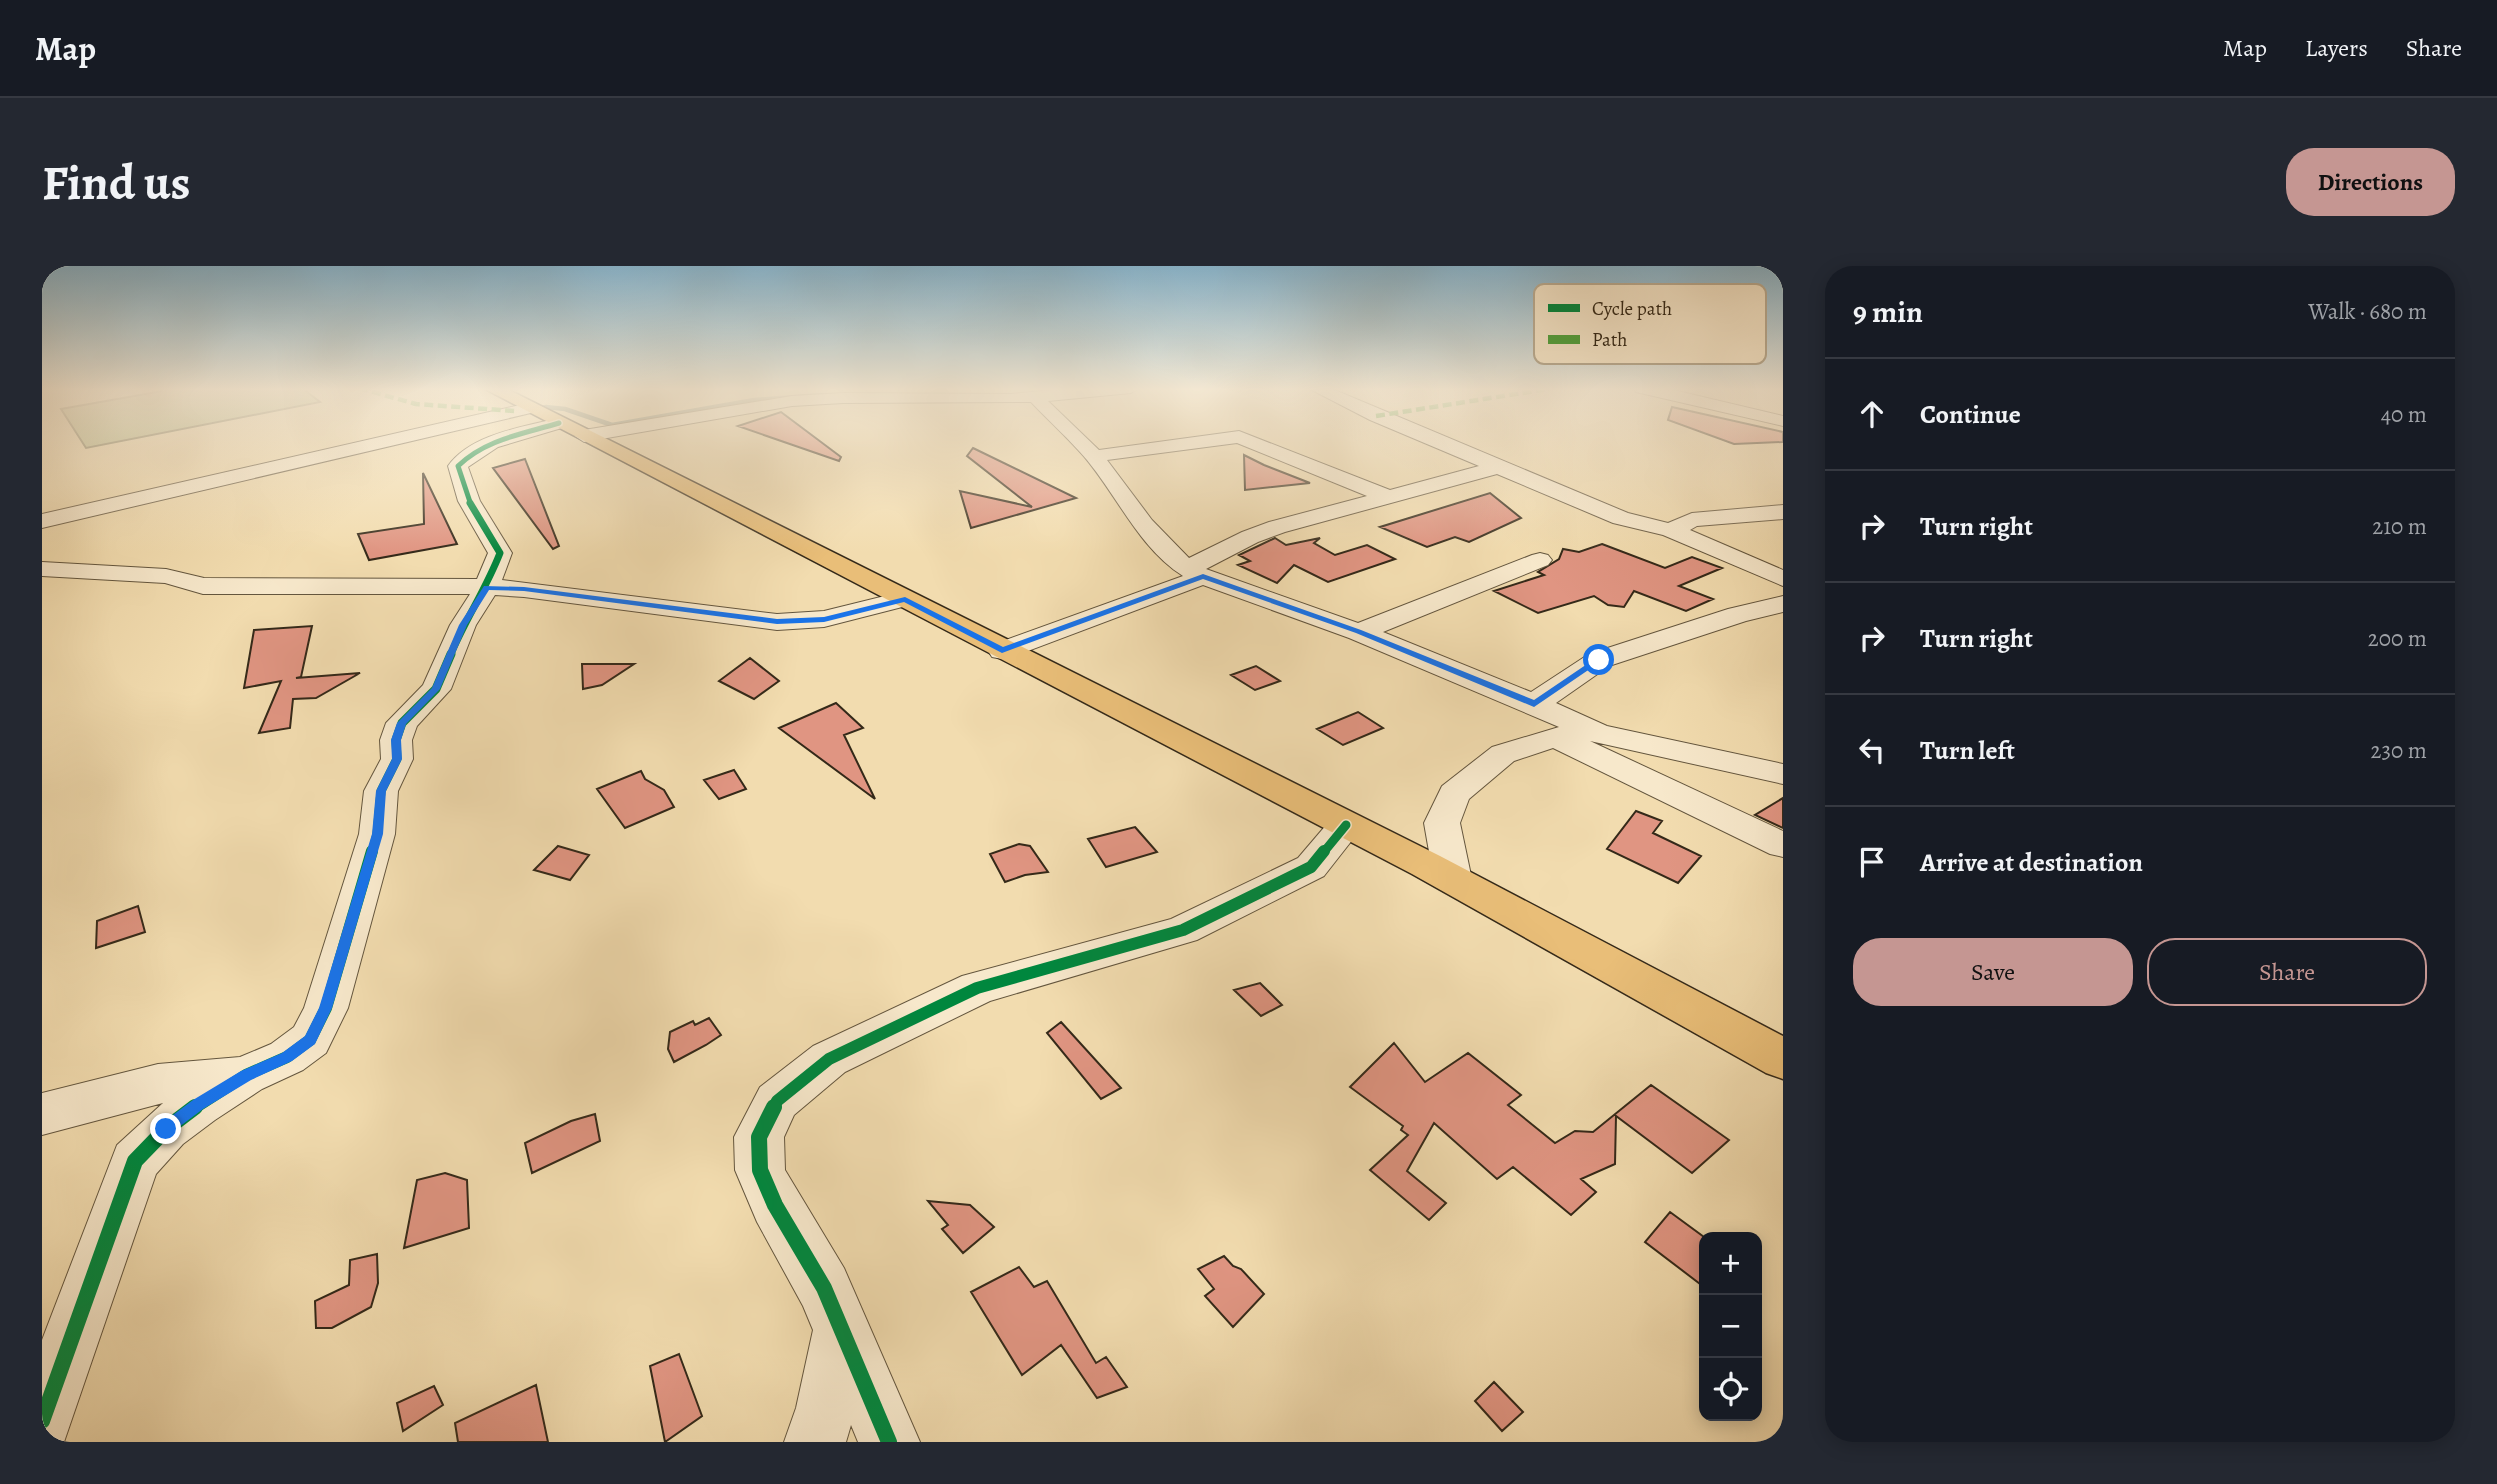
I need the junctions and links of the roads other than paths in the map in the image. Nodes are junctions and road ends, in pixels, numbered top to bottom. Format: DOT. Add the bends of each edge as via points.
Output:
graph roads {
  1 [pos="362,443"];
  2 [pos="505,443"];
  3 [pos="597,443"];
  4 [pos="1083,443"];
  5 [pos="1194,443"];
  6 [pos="1254,443"];
  7 [pos="1442,443"];
  8 [pos="1094,456"];
  9 [pos="1498,467"];
  10 [pos="1386,496"];
  11 [pos="1783,512"];
  12 [pos="42,521"];
  13 [pos="1671,530"];
  14 [pos="1540,560"];
  15 [pos="42,569"];
  16 [pos="1196,572"];
  17 [pos="1783,579"];
  18 [pos="487,587"];
  19 [pos="905,599"];
  20 [pos="1783,604"];
  21 [pos="1359,632"];
  22 [pos="1002,650"];
  23 [pos="1534,704"];
  24 [pos="1597,733"];
  25 [pos="1555,737"];
  26 [pos="1783,774"];
  27 [pos="1346,825"];
  28 [pos="1783,845"];
  29 [pos="1452,880"];
  30 [pos="1783,1059"];
  31 [pos="246,1075"];
  32 [pos="42,1114"];
  33 [pos="842,1330"];
  34 [pos="42,1421"];
  35 [pos="815,1442"];
  36 [pos="889,1442"];
  1 -- 12 [label="street" via="291,465"];
  2 -- 18 [label="street" via="469,453 458,466 469,501 500,553"];
  3 -- 19 [label="main road"];
  4 -- 8 [label="street"];
  5 -- 8 [label="street"];
  6 -- 10 [label="street"];
  7 -- 9 [label="street"];
  8 -- 16 [label="street" via="1144,525 1178,562"];
  9 -- 10 [label="street"];
  9 -- 13 [label="street" via="1621,518"];
  10 -- 16 [label="street" via="1250,537"];
  11 -- 13 [label="street" via="1692,520"];
  13 -- 17 [label="street"];
  14 -- 21 [label="street"];
  15 -- 18 [label="street" via="166,576 203,586"];
  16 -- 21 [label="street"];
  16 -- 22 [label="street"];
  18 -- 19 [label="street" via="777,622 824,619"];
  18 -- 31 [label="street" via="463,625 436,689 402,723 396,740 397,759 381,791 377,834 326,1008 310,1040 287,1057"];
  19 -- 22 [label="main road"];
  20 -- 23 [label="street" via="1599,660"];
  21 -- 23 [label="street"];
  22 -- 27 [label="main road"];
  23 -- 24 [label="street"];
  24 -- 25 [label="street"];
  24 -- 26 [label="street"];
  25 -- 28 [label="street"];
  25 -- 29 [label="street" via="1503,754 1454,794 1442,823"];
  27 -- 29 [label="main road"];
  27 -- 33 [label="street" via="1311,867 1183,930 977,988 830,1059 777,1101 759,1137 760,1170"];
  29 -- 30 [label="main road"];
  31 -- 32 [label="street" via="158,1084"];
  31 -- 34 [label="street" via="166,1129 135,1161"];
  33 -- 35 [label="street"];
  33 -- 36 [label="street"];
}
